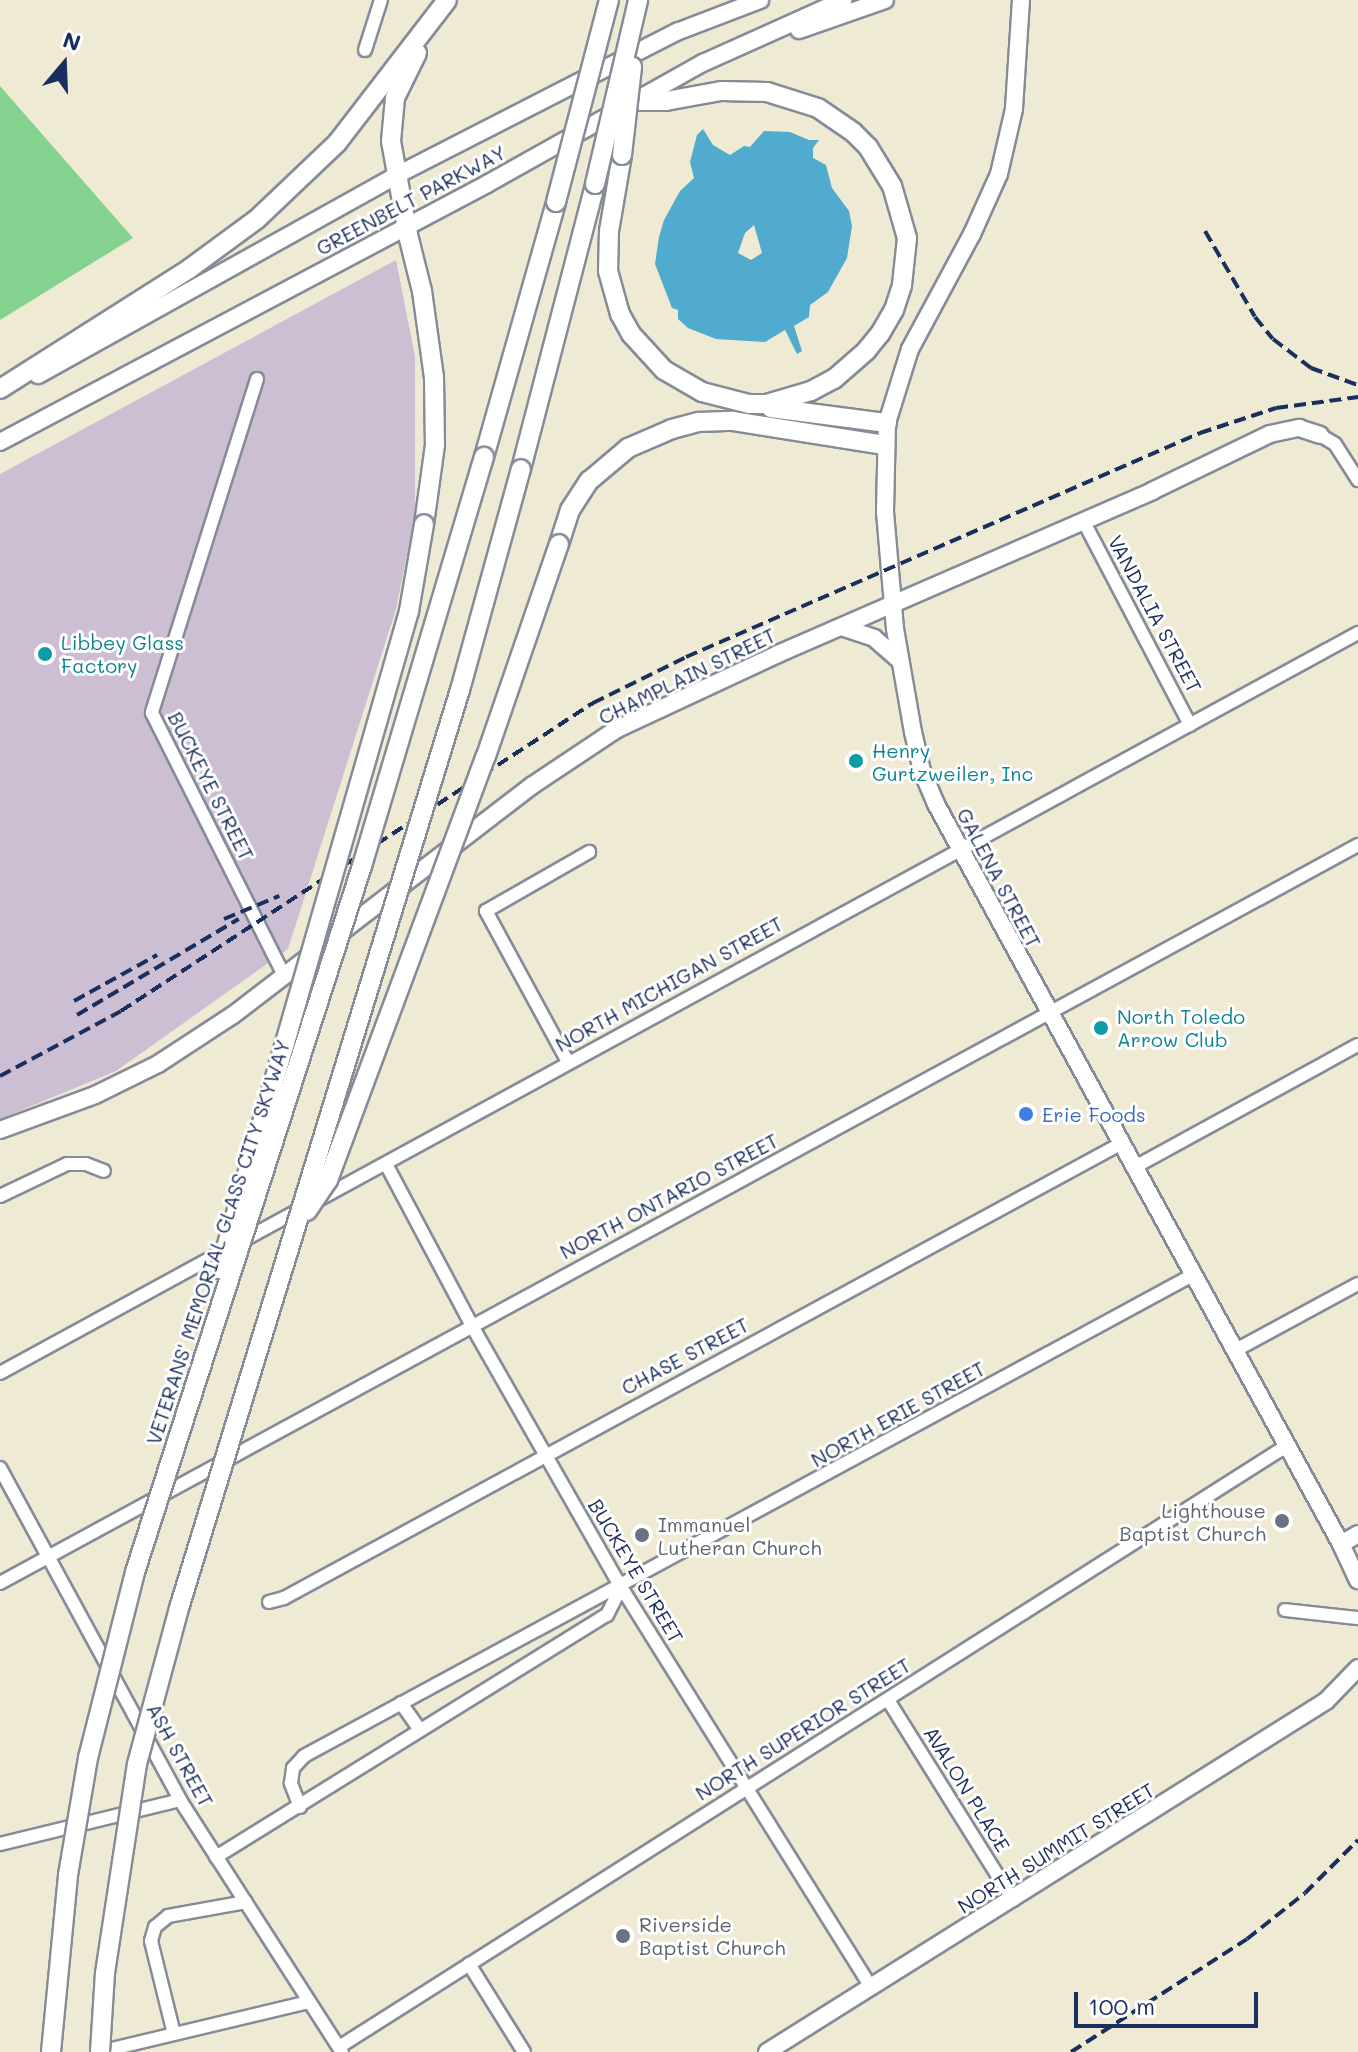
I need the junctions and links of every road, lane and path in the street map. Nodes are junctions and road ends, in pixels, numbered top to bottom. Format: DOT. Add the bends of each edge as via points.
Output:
graph roads {
  1 [pos="381,0"];
  2 [pos="448,0"];
  3 [pos="609,0"];
  4 [pos="639,0"];
  5 [pos="760,0"];
  6 [pos="843,0"];
  7 [pos="885,0"];
  8 [pos="1019,3"];
  9 [pos="365,50"];
  10 [pos="703,63"];
  11 [pos="633,101"];
  12 [pos="399,174"];
  13 [pos="406,224"];
  14 [pos="257,379"];
  15 [pos="0,389"];
  16 [pos="0,397"];
  17 [pos="749,404"];
  18 [pos="887,423"];
  19 [pos="1320,435"];
  20 [pos="0,442"];
  21 [pos="885,445"];
  22 [pos="1358,480"];
  23 [pos="1084,522"];
  24 [pos="893,604"];
  25 [pos="841,627"];
  26 [pos="1358,633"];
  27 [pos="899,660"];
  28 [pos="1190,725"];
  29 [pos="1358,845"];
  30 [pos="961,849"];
  31 [pos="589,852"];
  32 [pos="290,970"];
  33 [pos="1048,1013"];
  34 [pos="1358,1045"];
  35 [pos="568,1062"];
  36 [pos="0,1130"];
  37 [pos="1120,1144"];
  38 [pos="386,1164"];
  39 [pos="1133,1168"];
  40 [pos="104,1171"];
  41 [pos="0,1196"];
  42 [pos="296,1227"];
  43 [pos="1193,1275"];
  44 [pos="1358,1284"];
  45 [pos="472,1326"];
  46 [pos="1234,1351"];
  47 [pos="0,1373"];
  48 [pos="1288,1445"];
  49 [pos="545,1456"];
  50 [pos="0,1468"];
  51 [pos="1358,1534"];
  52 [pos="1341,1544"];
  53 [pos="48,1558"];
  54 [pos="135,1572"];
  55 [pos="1358,1580"];
  56 [pos="0,1583"];
  57 [pos="621,1587"];
  58 [pos="269,1602"];
  59 [pos="1285,1610"];
  60 [pos="1358,1618"];
  61 [pos="1358,1668"];
  62 [pos="888,1700"];
  63 [pos="401,1703"];
  64 [pos="420,1730"];
  65 [pos="744,1789"];
  66 [pos="180,1800"];
  67 [pos="300,1807"];
  68 [pos="0,1844"];
  69 [pos="216,1857"];
  70 [pos="1013,1900"];
  71 [pos="246,1902"];
  72 [pos="469,1964"];
  73 [pos="871,1987"];
  74 [pos="309,2002"];
  75 [pos="174,2034"];
  76 [pos="340,2049"];
  77 [pos="51,2052"];
  78 [pos="100,2052"];
  79 [pos="524,2052"];
  80 [pos="767,2052"];
  1 -- 9 [label="street"];
  2 -- 12 [label="highway" via="395,98 391,141"];
  2 -- 15 [label="highway" via="337,143 257,219"];
  3 -- 54 [label="highway, VETERANS' MEMORIAL GLASS CITY SKYWAY, bridge" via="484,457 362,866"];
  4 -- 17 [label="highway, bridge" via="608,271 620,314 642,349 680,382"];
  4 -- 42 [label="highway, bridge" via="460,690"];
  5 -- 12 [label="main road, GREENBELT PARKWAY" via="679,31"];
  6 -- 10 [label="main road, GREENBELT PARKWAY"];
  7 -- 10 [label="main road"];
  8 -- 18 [label="main road, GALENA STREET" via="1014,109 999,174 910,349"];
  10 -- 11 [label="main road, GREENBELT PARKWAY"];
  11 -- 13 [label="main road, GREENBELT PARKWAY"];
  11 -- 17 [label="highway" via="744,90 807,103 834,117 868,147 900,204 906,262 894,310 880,334 834,379 787,400"];
  12 -- 13 [label="highway"];
  12 -- 16 [label="main road, GREENBELT PARKWAY"];
  13 -- 20 [label="main road, GREENBELT PARKWAY"];
  13 -- 54 [label="highway, bridge" via="425,306 435,445 409,611"];
  14 -- 32 [label="street, BUCKEYE STREET" via="152,713"];
  17 -- 18 [label="highway"];
  18 -- 21 [label="main road, GALENA STREET"];
  19 -- 22 [label="street" via="1335,444"];
  19 -- 23 [label="main road, CHAMPLAIN STREET" via="1299,428 1270,434"];
  21 -- 24 [label="main road, GALENA STREET"];
  21 -- 42 [label="highway, bridge" via="707,421 628,448 589,481 570,510 486,756 328,1180"];
  23 -- 24 [label="main road, CHAMPLAIN STREET"];
  23 -- 28 [label="street, VANDALIA STREET"];
  24 -- 25 [label="main road, CHAMPLAIN STREET"];
  24 -- 27 [label="main road, GALENA STREET"];
  25 -- 27 [label="main road" via="874,638"];
  25 -- 32 [label="main road, CHAMPLAIN STREET, bridge" via="617,729 455,843"];
  26 -- 28 [label="street, NORTH MICHIGAN STREET"];
  27 -- 30 [label="main road, GALENA STREET" via="922,771"];
  28 -- 30 [label="street, NORTH MICHIGAN STREET"];
  29 -- 33 [label="street, NORTH ONTARIO STREET"];
  30 -- 33 [label="main road, GALENA STREET"];
  30 -- 35 [label="street, NORTH MICHIGAN STREET"];
  31 -- 35 [label="street" via="486,911"];
  32 -- 36 [label="main road, CHAMPLAIN STREET" via="158,1064 82,1101"];
  33 -- 37 [label="main road, GALENA STREET"];
  33 -- 45 [label="street, NORTH ONTARIO STREET"];
  34 -- 39 [label="street"];
  35 -- 38 [label="street, NORTH MICHIGAN STREET"];
  37 -- 39 [label="main road, GALENA STREET"];
  37 -- 49 [label="street, CHASE STREET"];
  38 -- 45 [label="street, BUCKEYE STREET"];
  38 -- 47 [label="street, NORTH MICHIGAN STREET"];
  39 -- 43 [label="main road, GALENA STREET"];
  40 -- 41 [label="street" via="67,1164"];
  42 -- 78 [label="highway, bridge" via="137,1764 105,1973"];
  43 -- 46 [label="main road, GALENA STREET"];
  43 -- 57 [label="street, NORTH ERIE STREET"];
  44 -- 46 [label="street"];
  45 -- 49 [label="street, BUCKEYE STREET"];
  45 -- 53 [label="street, NORTH ONTARIO STREET"];
  46 -- 48 [label="main road, GALENA STREET"];
  48 -- 52 [label="main road, GALENA STREET"];
  48 -- 62 [label="street, NORTH SUPERIOR STREET"];
  49 -- 57 [label="street, BUCKEYE STREET"];
  49 -- 58 [label="street, CHASE STREET"];
  50 -- 53 [label="street, ASH STREET"];
  51 -- 52 [label="main road"];
  52 -- 55 [label="main road, GALENA STREET"];
  53 -- 56 [label="street, NORTH ONTARIO STREET"];
  53 -- 66 [label="street, ASH STREET"];
  54 -- 77 [label="highway, VETERANS' MEMORIAL GLASS CITY SKYWAY, bridge" via="85,1773 68,1875"];
  57 -- 63 [label="street, NORTH ERIE STREET"];
  57 -- 64 [label="street, NORTH ERIE STREET" via="607,1615"];
  57 -- 65 [label="street, BUCKEYE STREET"];
  59 -- 60 [label="street"];
  61 -- 70 [label="main road, NORTH SUMMIT STREET" via="1326,1701"];
  62 -- 65 [label="street, NORTH SUPERIOR STREET"];
  62 -- 70 [label="street, AVALON PLACE"];
  63 -- 64 [label="street"];
  63 -- 67 [label="street, NORTH ERIE STREET" via="304,1756 293,1768 291,1783"];
  64 -- 67 [label="street, NORTH ERIE STREET"];
  65 -- 72 [label="street, NORTH SUPERIOR STREET"];
  65 -- 73 [label="street, BUCKEYE STREET"];
  66 -- 68 [label="street"];
  66 -- 69 [label="street, ASH STREET"];
  67 -- 69 [label="street, NORTH ERIE STREET"];
  69 -- 71 [label="street, ASH STREET"];
  70 -- 73 [label="main road, NORTH SUMMIT STREET"];
  71 -- 74 [label="street, ASH STREET"];
  71 -- 75 [label="street" via="168,1916 155,1927 151,1941"];
  72 -- 76 [label="street, NORTH SUPERIOR STREET"];
  72 -- 79 [label="street"];
  73 -- 80 [label="main road, NORTH SUMMIT STREET"];
  74 -- 75 [label="street"];
  74 -- 76 [label="street, ASH STREET"];
  75 -- 78 [label="street"];
}
